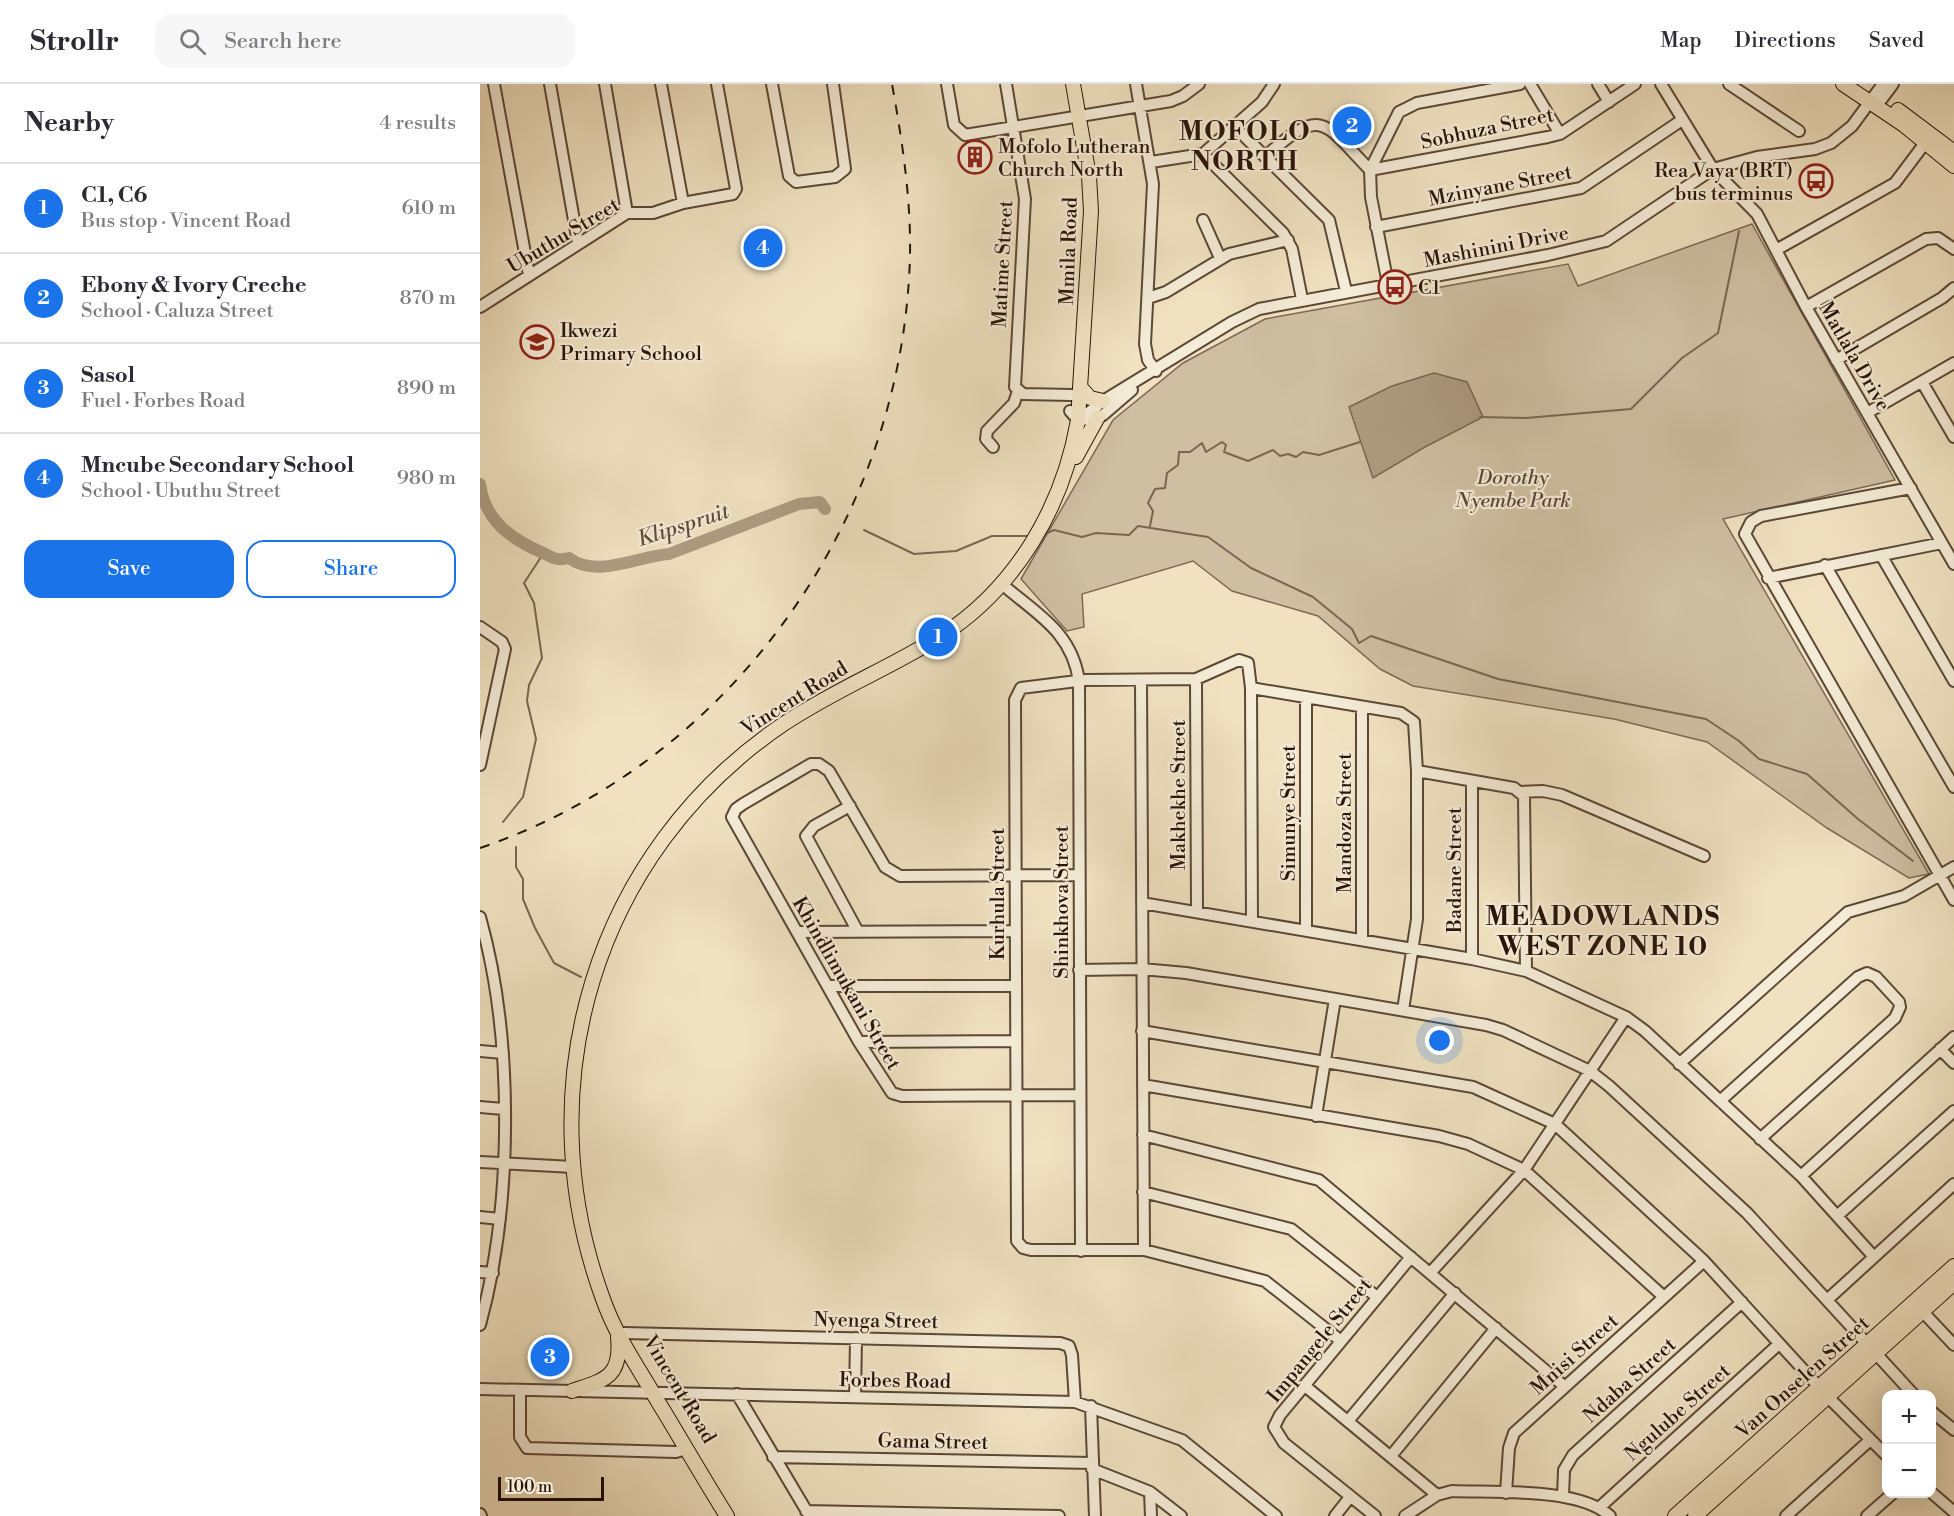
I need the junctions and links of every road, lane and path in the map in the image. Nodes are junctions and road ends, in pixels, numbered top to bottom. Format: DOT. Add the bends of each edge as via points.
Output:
graph roads {
  1 [pos="494,84"];
  2 [pos="550,84"];
  3 [pos="605,84"];
  4 [pos="662,84"];
  5 [pos="717,84"];
  6 [pos="772,84"];
  7 [pos="833,84"];
  8 [pos="947,84"];
  9 [pos="1006,84"];
  10 [pos="1068,84"];
  11 [pos="1073,84"];
  12 [pos="1136,84"];
  13 [pos="1199,84"];
  14 [pos="1274,84"];
  15 [pos="1520,84"];
  16 [pos="1530,84"];
  17 [pos="1598,84"];
  18 [pos="1635,84"];
  19 [pos="1661,84"];
  20 [pos="1730,84"];
  21 [pos="1843,84"];
  22 [pos="1860,84"];
  23 [pos="1893,84"];
  24 [pos="1878,97"];
  25 [pos="1609,102"];
  26 [pos="1141,107"];
  27 [pos="1077,119"];
  28 [pos="1682,120"];
  29 [pos="1234,126"];
  30 [pos="1014,129"];
  31 [pos="1799,131"];
  32 [pos="1560,134"];
  33 [pos="1925,142"];
  34 [pos="1954,152"];
  35 [pos="1203,154"];
  36 [pos="1266,156"];
  37 [pos="1151,162"];
  38 [pos="1954,166"];
  39 [pos="1370,170"];
  40 [pos="1715,172"];
  41 [pos="683,203"];
  42 [pos="627,213"];
  43 [pos="1203,220"];
  44 [pos="1376,227"];
  45 [pos="1288,240"];
  46 [pos="578,243"];
  47 [pos="1954,249"];
  48 [pos="1776,250"];
  49 [pos="1220,258"];
  50 [pos="529,275"];
  51 [pos="1388,284"];
  52 [pos="1954,288"];
  53 [pos="1346,291"];
  54 [pos="1148,298"];
  55 [pos="1302,299"];
  56 [pos="480,307"];
  57 [pos="1806,307"];
  58 [pos="1836,360"];
  59 [pos="1954,363"];
  60 [pos="1156,371"];
  61 [pos="1922,382"];
  62 [pos="1018,391"];
  63 [pos="1076,392"];
  64 [pos="1103,401"];
  65 [pos="1867,413"];
  66 [pos="1074,416"];
  67 [pos="1098,417"];
  68 [pos="1954,436"];
  69 [pos="993,447"];
  70 [pos="1064,470"];
  71 [pos="1911,488"];
  72 [pos="1942,543"];
  73 [pos="1881,555"];
  74 [pos="1954,564"];
  75 [pos="1825,565"];
  76 [pos="1768,578"];
  77 [pos="1003,585"];
  78 [pos="480,627"];
  79 [pos="1196,679"];
  80 [pos="1141,680"];
  81 [pos="1079,681"];
  82 [pos="1954,681"];
  83 [pos="1251,688"];
  84 [pos="1306,697"];
  85 [pos="1362,707"];
  86 [pos="482,750"];
  87 [pos="480,765"];
  88 [pos="1417,771"];
  89 [pos="1472,781"];
  90 [pos="1954,787"];
  91 [pos="1521,792"];
  92 [pos="850,806"];
  93 [pos="1704,856"];
  94 [pos="1954,867"];
  95 [pos="1015,875"];
  96 [pos="1078,875"];
  97 [pos="1940,875"];
  98 [pos="1954,900"];
  99 [pos="1142,903"];
  100 [pos="1197,911"];
  101 [pos="480,917"];
  102 [pos="1252,921"];
  103 [pos="857,930"];
  104 [pos="1016,930"];
  105 [pos="1306,930"];
  106 [pos="797,932"];
  107 [pos="1362,939"];
  108 [pos="483,940"];
  109 [pos="1414,949"];
  110 [pos="1472,959"];
  111 [pos="1142,969"];
  112 [pos="1079,970"];
  113 [pos="1526,971"];
  114 [pos="828,986"];
  115 [pos="1016,986"];
  116 [pos="1335,999"];
  117 [pos="1403,1010"];
  118 [pos="1626,1017"];
  119 [pos="1142,1031"];
  120 [pos="1954,1036"];
  121 [pos="1016,1041"];
  122 [pos="859,1042"];
  123 [pos="1940,1049"];
  124 [pos="480,1051"];
  125 [pos="503,1053"];
  126 [pos="1325,1060"];
  127 [pos="1954,1063"];
  128 [pos="1679,1064"];
  129 [pos="1590,1071"];
  130 [pos="1143,1085"];
  131 [pos="1016,1095"];
  132 [pos="1079,1095"];
  133 [pos="1720,1101"];
  134 [pos="480,1107"];
  135 [pos="503,1109"];
  136 [pos="1954,1111"];
  137 [pos="1316,1116"];
  138 [pos="1555,1124"];
  139 [pos="1143,1135"];
  140 [pos="1760,1139"];
  141 [pos="480,1162"];
  142 [pos="503,1164"];
  143 [pos="573,1167"];
  144 [pos="1524,1170"];
  145 [pos="1801,1176"];
  146 [pos="1954,1184"];
  147 [pos="1143,1192"];
  148 [pos="1837,1216"];
  149 [pos="480,1217"];
  150 [pos="500,1219"];
  151 [pos="1144,1250"];
  152 [pos="1080,1251"];
  153 [pos="1411,1257"];
  154 [pos="1874,1257"];
  155 [pos="1704,1260"];
  156 [pos="1954,1266"];
  157 [pos="480,1272"];
  158 [pos="1431,1272"];
  159 [pos="493,1273"];
  160 [pos="1954,1283"];
  161 [pos="1455,1293"];
  162 [pos="1377,1297"];
  163 [pos="1664,1297"];
  164 [pos="1827,1299"];
  165 [pos="1742,1302"];
  166 [pos="1923,1311"];
  167 [pos="480,1325"];
  168 [pos="1496,1328"];
  169 [pos="621,1332"];
  170 [pos="856,1338"];
  171 [pos="1341,1341"];
  172 [pos="1779,1344"];
  173 [pos="1954,1344"];
  174 [pos="1873,1349"];
  175 [pos="1305,1386"];
  176 [pos="1564,1386"];
  177 [pos="480,1389"];
  178 [pos="520,1390"];
  179 [pos="1909,1390"];
  180 [pos="572,1391"];
  181 [pos="1823,1392"];
  182 [pos="657,1393"];
  183 [pos="737,1394"];
  184 [pos="855,1397"];
  185 [pos="1075,1402"];
  186 [pos="1091,1406"];
  187 [pos="1936,1415"];
  188 [pos="1348,1421"];
  189 [pos="1954,1430"];
  190 [pos="1869,1441"];
  191 [pos="686,1449"];
  192 [pos="1882,1451"];
  193 [pos="1391,1456"];
  194 [pos="773,1457"];
  195 [pos="1092,1466"];
  196 [pos="1150,1492"];
  197 [pos="1506,1493"];
  198 [pos="1437,1495"];
  199 [pos="1936,1496"];
  200 [pos="1350,1497"];
  201 [pos="1563,1497"];
  202 [pos="1887,1498"];
  203 [pos="1600,1507"];
  204 [pos="1954,1512"];
  205 [pos="807,1514"];
  206 [pos="727,1516"];
  207 [pos="733,1516"];
  208 [pos="1059,1516"];
  209 [pos="1095,1516"];
  210 [pos="1151,1516"];
  211 [pos="1181,1516"];
  212 [pos="1276,1516"];
  213 [pos="1335,1516"];
  214 [pos="1375,1516"];
  215 [pos="1405,1516"];
  216 [pos="1610,1516"];
  217 [pos="1675,1516"];
  218 [pos="1695,1516"];
  219 [pos="1786,1516"];
  220 [pos="1867,1516"];
  221 [pos="1949,1516"];
  1 -- 50 [label="street"];
  2 -- 46 [label="street"];
  3 -- 42 [label="street"];
  4 -- 41 [label="street"];
  5 -- 41 [label="street, Ubuthu Street" via="736,189 733,194"];
  6 -- 7 [label="street" via="789,176 794,182 835,177 845,169"];
  8 -- 30 [label="street" via="954,125 965,135"];
  9 -- 30 [label="street, Matime Street"];
  10 -- 27 [label="main road, Mmila Road"];
  11 -- 27 [label="main road, Mmila Road"];
  12 -- 26 [label="street"];
  13 -- 26 [label="street" via="1177,100"];
  14 -- 29 [label="street" via="1266,99"];
  15 -- 39 [label="street" via="1407,106 1399,112"];
  16 -- 32 [label="street"];
  17 -- 25 [label="street"];
  18 -- 25 [label="street, Sobhuza Street"];
  19 -- 28 [label="street, Matlala Drive"];
  20 -- 31 [label="street"];
  21 -- 24 [label="main road"];
  22 -- 24 [label="main road"];
  23 -- 24 [label="street, Mashinini Drive"];
  24 -- 33 [label="main road"];
  24 -- 34 [label="main road"];
  24 -- 40 [label="street, Mashinini Drive" via="1847,140 1830,151"];
  25 -- 32 [label="street, Sobhuza Street"];
  26 -- 27 [label="street"];
  26 -- 37 [label="street"];
  27 -- 30 [label="street"];
  27 -- 63 [label="main road, Mmila Road" via="1091,200"];
  28 -- 40 [label="street, Matlala Drive"];
  28 -- 44 [label="street, Mzinyane Street" via="1581,188"];
  29 -- 35 [label="street"];
  29 -- 36 [label="street"];
  30 -- 62 [label="street, Matime Street" via="1025,200 1015,381"];
  32 -- 39 [label="street, Sobhuza Street"];
  33 -- 38 [label="main road"];
  33 -- 48 [label="street" via="1895,183"];
  35 -- 37 [label="street"];
  35 -- 45 [label="street"];
  36 -- 39 [label="street" via="1294,131 1316,124 1330,130"];
  36 -- 53 [label="street" via="1329,220"];
  37 -- 54 [label="street" via="1154,200"];
  39 -- 44 [label="street"];
  40 -- 48 [label="street, Matlala Drive" via="1757,214"];
  40 -- 51 [label="street, Mashinini Drive" via="1614,237 1592,246"];
  41 -- 42 [label="street, Ubuthu Street" via="653,213"];
  42 -- 46 [label="street, Ubuthu Street"];
  43 -- 49 [label="street"];
  44 -- 51 [label="street"];
  45 -- 49 [label="street"];
  45 -- 55 [label="street"];
  46 -- 50 [label="street, Ubuthu Street"];
  47 -- 57 [label="street" via="1938,238 1926,238"];
  48 -- 57 [label="street, Matlala Drive"];
  49 -- 54 [label="street" via="1166,292"];
  50 -- 56 [label="street, Ubuthu Street"];
  51 -- 53 [label="street, Mashinini Drive"];
  52 -- 58 [label="street"];
  53 -- 55 [label="street, Mashinini Drive"];
  54 -- 60 [label="street" via="1146,351"];
  55 -- 60 [label="street, Mashinini Drive" via="1246,314"];
  57 -- 58 [label="street, Matlala Drive"];
  58 -- 65 [label="street, Matlala Drive"];
  59 -- 61 [label="street"];
  60 -- 64 [label="street, Mashinini Drive"];
  60 -- 67 [label="street, Mashinini Drive"];
  61 -- 65 [label="street"];
  61 -- 68 [label="street"];
  62 -- 63 [label="street"];
  62 -- 69 [label="street" via="1014,403 987,431 986,439"];
  63 -- 64 [label="main road"];
  63 -- 66 [label="main road, Mmila Road"];
  64 -- 66 [label="street, Mashinini Drive"];
  65 -- 71 [label="street, Matlala Drive"];
  66 -- 67 [label="street, Mashinini Drive"];
  66 -- 70 [label="main road, Vincent Road"];
  67 -- 70 [label="main road"];
  70 -- 77 [label="main road, Vincent Road" via="1039,530"];
  71 -- 72 [label="street, Matlala Drive"];
  71 -- 76 [label="street" via="1755,518 1748,527 1746,540"];
  72 -- 73 [label="street"];
  72 -- 74 [label="street, Matlala Drive"];
  73 -- 75 [label="street"];
  73 -- 82 [label="street"];
  75 -- 76 [label="street"];
  75 -- 90 [label="street"];
  76 -- 97 [label="street"];
  77 -- 81 [label="street, Shinkhova Street" via="1064,638 1076,662"];
  77 -- 143 [label="main road, Vincent Road" via="939,637 816,704 759,741 705,789 667,833 617,916 591,981 573,1075"];
  78 -- 86 [label="street" via="502,642 505,649"];
  79 -- 80 [label="street, Kurhula Street"];
  79 -- 83 [label="street, Kurhula Street" via="1242,660 1251,667"];
  79 -- 100 [label="street, Makhekhe Street"];
  80 -- 81 [label="street, Kurhula Street"];
  80 -- 99 [label="street"];
  81 -- 95 [label="street, Kurhula Street" via="1025,686 1016,696"];
  81 -- 96 [label="street, Shinkhova Street"];
  83 -- 84 [label="street"];
  83 -- 102 [label="street, Kurhula Street"];
  84 -- 85 [label="street"];
  84 -- 105 [label="street, Simunye Street"];
  85 -- 88 [label="street" via="1411,718"];
  85 -- 107 [label="street, Mandoza Street"];
  86 -- 87 [label="street"];
  88 -- 89 [label="street"];
  88 -- 109 [label="street"];
  89 -- 91 [label="street"];
  89 -- 110 [label="street, Badane Street"];
  91 -- 93 [label="street" via="1562,795"];
  91 -- 113 [label="street" via="1526,807"];
  92 -- 95 [label="street" via="885,867 893,874"];
  92 -- 103 [label="street" via="813,826 806,836"];
  92 -- 106 [label="street, Khindlimukani Street" via="829,771 812,764 742,804 732,818"];
  94 -- 97 [label="street"];
  95 -- 96 [label="street"];
  95 -- 104 [label="street, Kurhula Street"];
  96 -- 112 [label="street, Shinkhova Street"];
  97 -- 98 [label="street"];
  97 -- 128 [label="street" via="1904,896 1848,912"];
  99 -- 100 [label="street"];
  99 -- 111 [label="street"];
  100 -- 102 [label="street"];
  101 -- 108 [label="street"];
  102 -- 105 [label="street"];
  103 -- 104 [label="street"];
  103 -- 106 [label="street"];
  104 -- 115 [label="street, Kurhula Street"];
  105 -- 107 [label="street"];
  106 -- 114 [label="street, Khindlimukani Street"];
  107 -- 109 [label="street"];
  108 -- 125 [label="street"];
  109 -- 110 [label="street"];
  109 -- 117 [label="street"];
  110 -- 113 [label="street"];
  111 -- 112 [label="street"];
  111 -- 116 [label="street"];
  111 -- 119 [label="street"];
  112 -- 132 [label="street, Shinkhova Street"];
  113 -- 118 [label="street"];
  114 -- 115 [label="street"];
  114 -- 122 [label="street, Khindlimukani Street"];
  115 -- 121 [label="street, Kurhula Street"];
  116 -- 117 [label="street"];
  116 -- 126 [label="street"];
  117 -- 129 [label="street" via="1503,1030"];
  118 -- 128 [label="street"];
  118 -- 129 [label="street"];
  119 -- 126 [label="street"];
  119 -- 130 [label="street"];
  120 -- 123 [label="street"];
  121 -- 122 [label="street"];
  121 -- 131 [label="street, Kurhula Street"];
  122 -- 131 [label="street, Khindlimukani Street" via="888,1090 896,1095"];
  123 -- 127 [label="street"];
  123 -- 145 [label="street"];
  124 -- 125 [label="street"];
  125 -- 135 [label="street"];
  126 -- 137 [label="street"];
  126 -- 138 [label="street" via="1473,1087"];
  128 -- 133 [label="street"];
  129 -- 138 [label="street"];
  129 -- 164 [label="street" via="1747,1213"];
  130 -- 137 [label="street"];
  130 -- 139 [label="street"];
  131 -- 132 [label="street, Khindlimukani Street"];
  131 -- 152 [label="street, Kurhula Street" via="1017,1241 1031,1250"];
  132 -- 152 [label="street, Shinkhova Street"];
  133 -- 140 [label="street"];
  133 -- 140 [label="street" via="1858,977 1867,973 1876,977 1899,1002 1895,1018"];
  134 -- 135 [label="street"];
  135 -- 142 [label="street"];
  136 -- 148 [label="street"];
  137 -- 144 [label="street" via="1455,1140"];
  138 -- 144 [label="street"];
  138 -- 155 [label="street"];
  139 -- 147 [label="street"];
  139 -- 153 [label="street" via="1319,1180"];
  140 -- 145 [label="street"];
  141 -- 142 [label="street"];
  142 -- 143 [label="street"];
  142 -- 150 [label="street"];
  143 -- 169 [label="main road, Vincent Road" via="583,1231 597,1280"];
  144 -- 158 [label="street"];
  144 -- 163 [label="street"];
  145 -- 148 [label="street"];
  146 -- 154 [label="street"];
  147 -- 151 [label="street"];
  147 -- 162 [label="street" via="1291,1229"];
  148 -- 154 [label="street"];
  149 -- 150 [label="street"];
  150 -- 159 [label="street"];
  151 -- 152 [label="street, Kurhula Street"];
  151 -- 171 [label="street, Kurhula Street" via="1265,1281"];
  153 -- 158 [label="street"];
  153 -- 162 [label="street, Impangele Street"];
  154 -- 164 [label="street"];
  155 -- 163 [label="street, Mnisi Street"];
  155 -- 165 [label="street"];
  156 -- 174 [label="main road, Van Onselen Street"];
  157 -- 159 [label="street"];
  158 -- 161 [label="street"];
  159 -- 167 [label="street"];
  160 -- 166 [label="main road, Van Onselen Street"];
  161 -- 168 [label="street"];
  161 -- 188 [label="street"];
  162 -- 171 [label="street, Impangele Street"];
  163 -- 176 [label="street, Mnisi Street"];
  164 -- 174 [label="street"];
  165 -- 172 [label="street"];
  165 -- 201 [label="street, Ndaba Street" via="1574,1455 1564,1470"];
  166 -- 173 [label="street"];
  166 -- 174 [label="main road, Van Onselen Street"];
  168 -- 176 [label="street"];
  168 -- 193 [label="street"];
  169 -- 170 [label="street, Nyenga Street"];
  169 -- 180 [label="main road" via="619,1355 612,1372 603,1380"];
  169 -- 182 [label="main road, Vincent Road"];
  170 -- 184 [label="street"];
  170 -- 185 [label="street, Nyenga Street" via="1066,1344 1072,1355"];
  171 -- 175 [label="street, Impangele Street"];
  172 -- 181 [label="street"];
  172 -- 203 [label="street, Ngulube Street"];
  174 -- 179 [label="street"];
  174 -- 181 [label="main road, Van Onselen Street"];
  175 -- 188 [label="street"];
  175 -- 200 [label="street, Impangele Street" via="1280,1415 1274,1427 1276,1434"];
  176 -- 197 [label="street, Mnisi Street" via="1511,1439"];
  177 -- 178 [label="street, Forbes Road"];
  178 -- 180 [label="street, Forbes Road"];
  178 -- 191 [label="street" via="520,1437 527,1448 669,1452"];
  180 -- 182 [label="street, Forbes Road"];
  181 -- 190 [label="street"];
  181 -- 217 [label="main road, Van Onselen Street"];
  181 -- 218 [label="main road, Van Onselen Street"];
  182 -- 183 [label="street, Forbes Road"];
  182 -- 191 [label="main road, Vincent Road"];
  182 -- 207 [label="main road, Vincent Road"];
  183 -- 184 [label="street, Forbes Road"];
  183 -- 194 [label="street"];
  184 -- 185 [label="street, Forbes Road"];
  185 -- 186 [label="street, Forbes Road"];
  186 -- 195 [label="street"];
  186 -- 212 [label="street, Forbes Road" via="1182,1440"];
  187 -- 189 [label="street"];
  188 -- 193 [label="street"];
  190 -- 192 [label="street"];
  190 -- 219 [label="street"];
  191 -- 206 [label="main road, Vincent Road"];
  193 -- 198 [label="street"];
  194 -- 195 [label="street, Gama Street"];
  194 -- 205 [label="street"];
  195 -- 196 [label="street, Gama Street"];
  195 -- 209 [label="street"];
  196 -- 210 [label="street"];
  196 -- 211 [label="street, Gama Street"];
  197 -- 198 [label="street" via="1452,1491"];
  197 -- 201 [label="street"];
  198 -- 215 [label="street"];
  199 -- 204 [label="street"];
  200 -- 213 [label="street"];
  200 -- 214 [label="street, Impangele Street"];
  201 -- 203 [label="street"];
  202 -- 220 [label="street"];
  203 -- 216 [label="street"];
  204 -- 221 [label="street"];
  205 -- 208 [label="street"];
}
